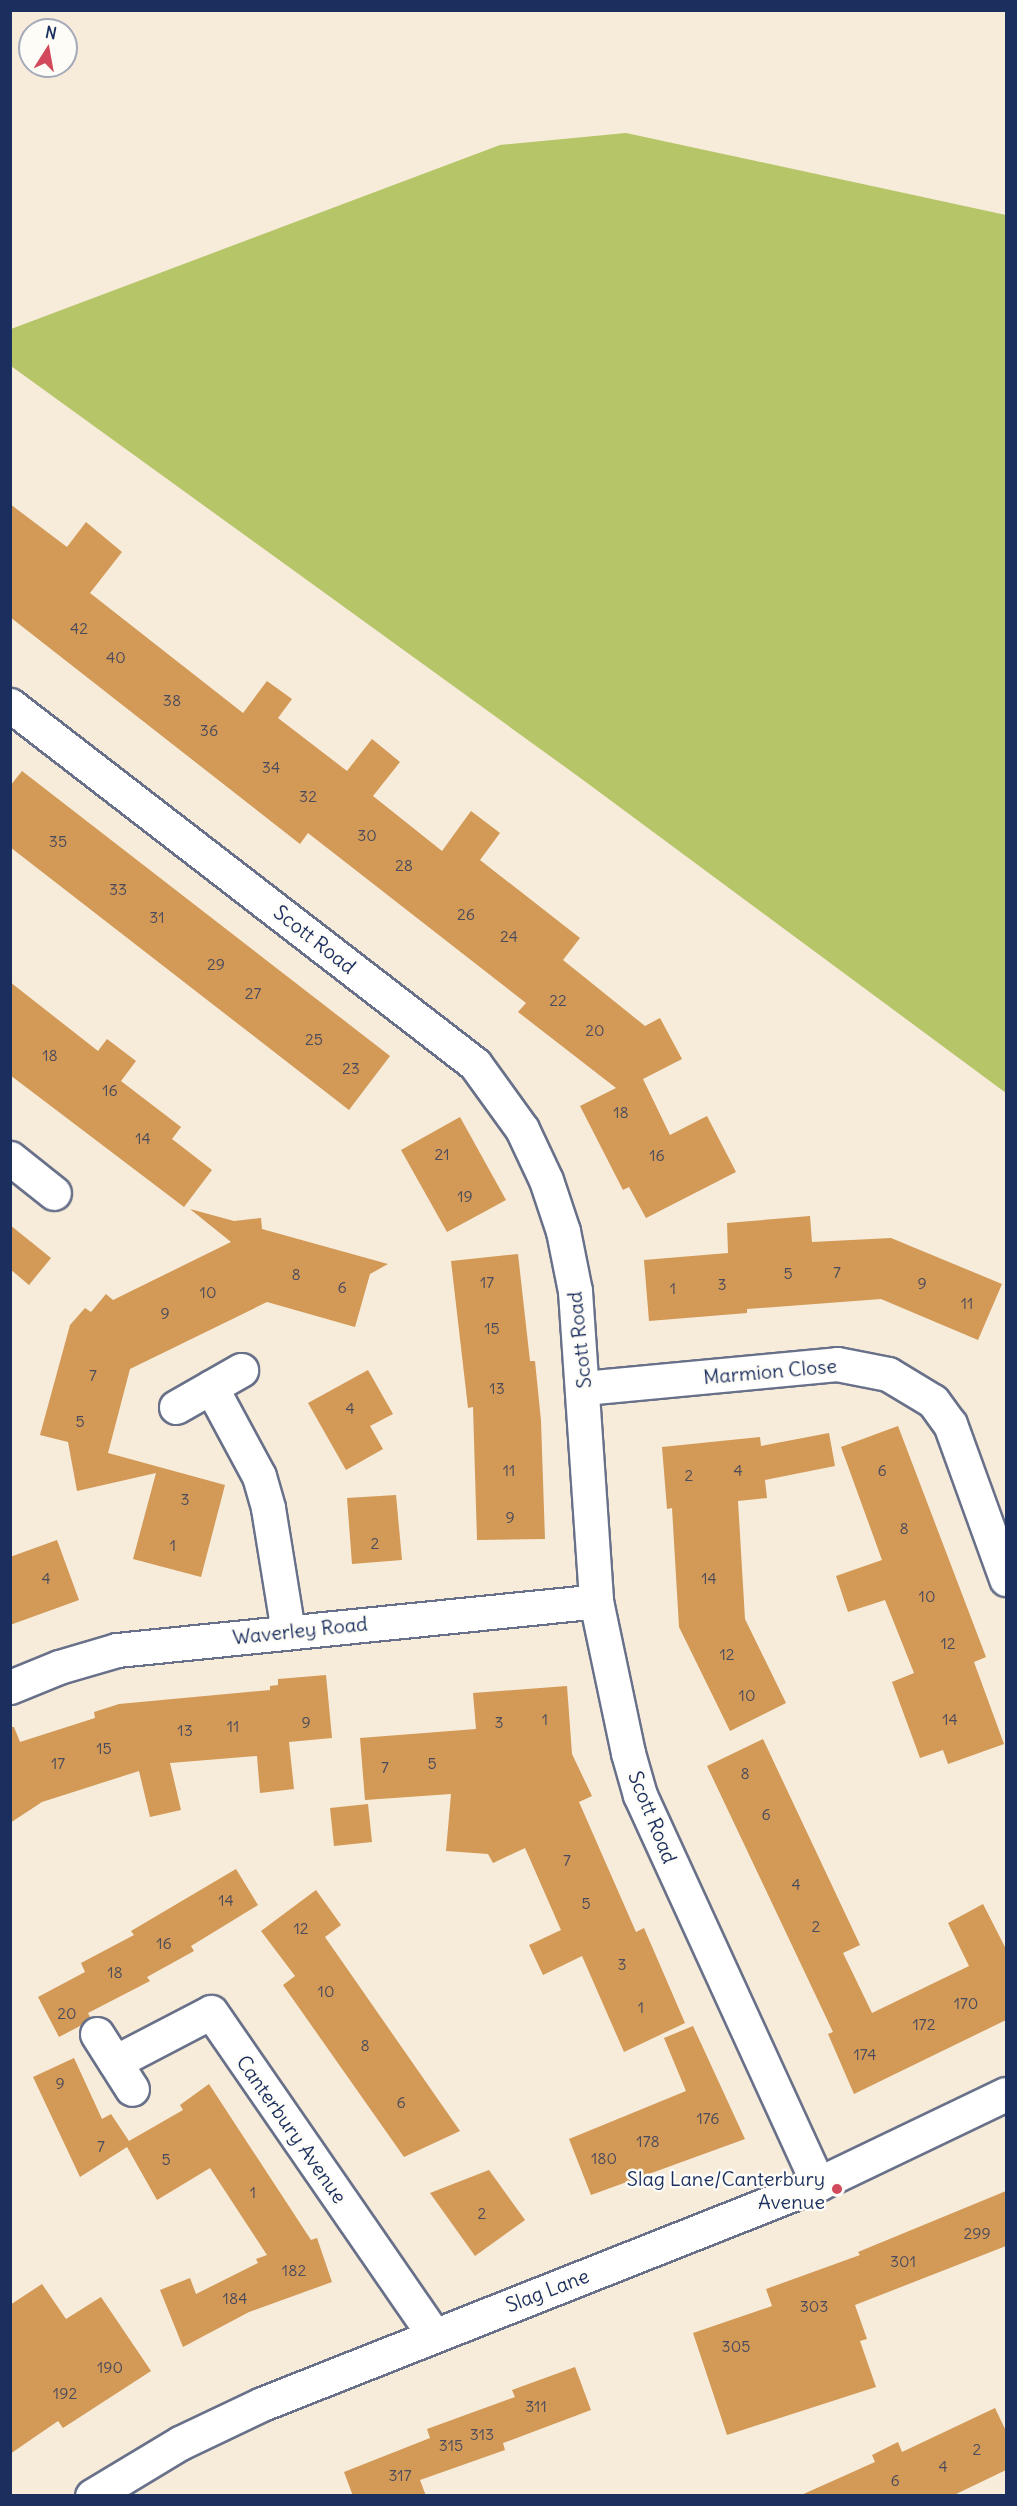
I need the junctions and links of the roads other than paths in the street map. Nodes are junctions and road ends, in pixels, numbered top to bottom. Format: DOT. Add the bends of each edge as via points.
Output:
graph roads {
  1 [pos="10,705"];
  2 [pos="10,1158"];
  3 [pos="54,1193"];
  4 [pos="241,1370"];
  5 [pos="211,1387"];
  6 [pos="584,1388"];
  7 [pos="176,1407"];
  8 [pos="1006,1579"];
  9 [pos="596,1601"];
  10 [pos="288,1631"];
  11 [pos="10,1687"];
  12 [pos="97,2034"];
  13 [pos="1006,2094"];
  14 [pos="818,2184"];
  15 [pos="433,2334"];
  16 [pos="92,2496"];
  1 -- 6 [label="street, Scott Road" via="451,1044 488,1079 522,1130 546,1180 563,1231 575,1291"];
  2 -- 3 [label="street"];
  4 -- 5 [label="street"];
  5 -- 7 [label="street"];
  5 -- 10 [label="street" via="259,1476"];
  6 -- 8 [label="street, Marmion Close" via="837,1364 888,1374 933,1401 950,1424"];
  6 -- 9 [label="street, Scott Road"];
  9 -- 10 [label="street, Waverley Road"];
  9 -- 14 [label="street, Scott Road" via="640,1795"];
  10 -- 11 [label="street, Waverley Road" via="117,1650 59,1666"];
  12 -- 15 [label="street, Canterbury Avenue" via="123,2076 212,2012"];
  13 -- 14 [label="street, Slag Lane"];
  14 -- 15 [label="street, Slag Lane"];
  15 -- 16 [label="street, Slag Lane" via="262,2404 180,2443"];
}
